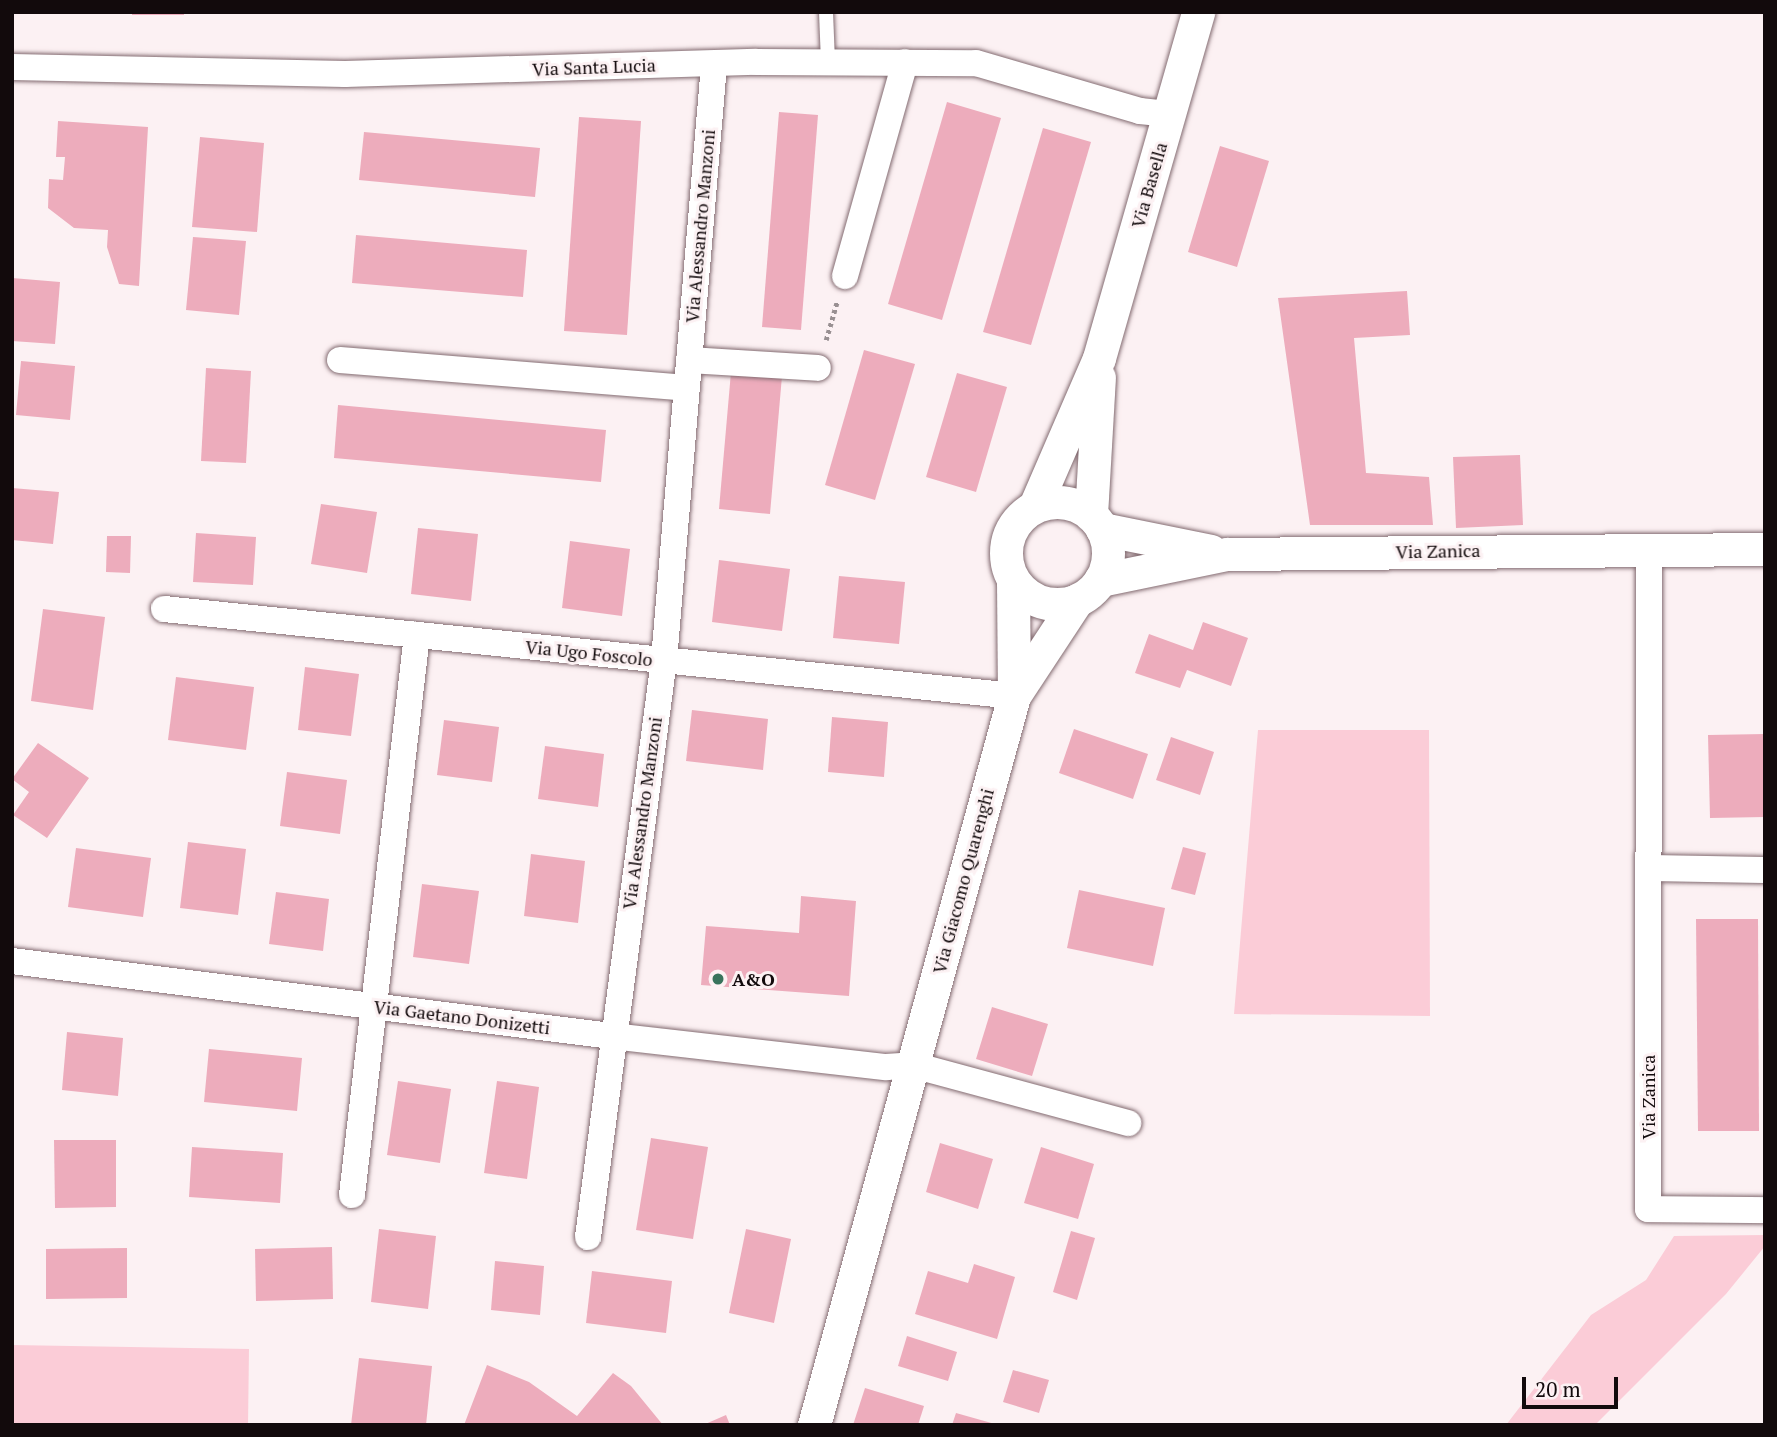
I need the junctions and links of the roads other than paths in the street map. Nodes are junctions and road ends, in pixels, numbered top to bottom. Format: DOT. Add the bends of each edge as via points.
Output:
graph roads {
  1 [pos="826,12"];
  2 [pos="1198,12"];
  3 [pos="828,62"];
  4 [pos="905,62"];
  5 [pos="714,64"];
  6 [pos="12,66"];
  7 [pos="1170,114"];
  8 [pos="845,276"];
  9 [pos="1099,358"];
  10 [pos="341,360"];
  11 [pos="689,360"];
  12 [pos="817,368"];
  13 [pos="687,387"];
  14 [pos="1035,506"];
  15 [pos="1097,522"];
  16 [pos="1649,549"];
  17 [pos="1765,549"];
  18 [pos="1227,554"];
  19 [pos="1013,581"];
  20 [pos="1089,590"];
  21 [pos="164,609"];
  22 [pos="417,635"];
  23 [pos="664,660"];
  24 [pos="1014,696"];
  25 [pos="1649,868"];
  26 [pos="1765,870"];
  27 [pos="12,961"];
  28 [pos="371,1006"];
  29 [pos="612,1037"];
  30 [pos="913,1065"];
  31 [pos="1128,1123"];
  32 [pos="352,1195"];
  33 [pos="1765,1210"];
  34 [pos="588,1237"];
  35 [pos="814,1425"];
  1 -- 3 [label="lane"];
  2 -- 7 [label="street, Via Basella"];
  3 -- 4 [label="street, Via Santa Lucia"];
  3 -- 5 [label="street, Via Santa Lucia"];
  4 -- 7 [label="street, Via Santa Lucia" via="976,63 1139,111"];
  4 -- 8 [label="street"];
  5 -- 6 [label="street, Via Santa Lucia" via="345,74"];
  5 -- 11 [label="street, Via Alessandro Manzoni"];
  7 -- 9 [label="street, Via Basella"];
  9 -- 14 [label="street, Via Basella"];
  9 -- 15 [label="street, Via Basella"];
  10 -- 13 [label="street"];
  11 -- 12 [label="street"];
  11 -- 13 [label="street, Via Alessandro Manzoni"];
  13 -- 23 [label="street, Via Alessandro Manzoni"];
  14 -- 15 [label="street" via="1065,502"];
  14 -- 19 [label="street" via="1010,530 1005,547"];
  15 -- 18 [label="street, Via Zanica"];
  15 -- 20 [label="street" via="1108,555"];
  16 -- 17 [label="street, Via Zanica"];
  16 -- 18 [label="street, Via Zanica"];
  16 -- 25 [label="street, Via Zanica"];
  18 -- 20 [label="street, Via Zanica"];
  19 -- 20 [label="street" via="1035,600"];
  19 -- 24 [label="street, Via Giacomo Quarenghi"];
  20 -- 24 [label="street, Via Giacomo Quarenghi"];
  21 -- 22 [label="street, Via Ugo Foscolo"];
  22 -- 23 [label="street, Via Ugo Foscolo"];
  22 -- 28 [label="street"];
  23 -- 24 [label="street, Via Ugo Foscolo"];
  23 -- 29 [label="street, Via Alessandro Manzoni"];
  24 -- 30 [label="street, Via Giacomo Quarenghi"];
  25 -- 26 [label="street"];
  25 -- 33 [label="street, Via Zanica" via="1648,1209"];
  27 -- 28 [label="street, Via Gaetano Donizetti"];
  28 -- 29 [label="street, Via Gaetano Donizetti"];
  28 -- 32 [label="street"];
  29 -- 30 [label="street, Via Gaetano Donizetti" via="886,1067"];
  29 -- 34 [label="street, Via Alessandro Manzoni"];
  30 -- 31 [label="street"];
  30 -- 35 [label="street, Via Giacomo Quarenghi"];
}
